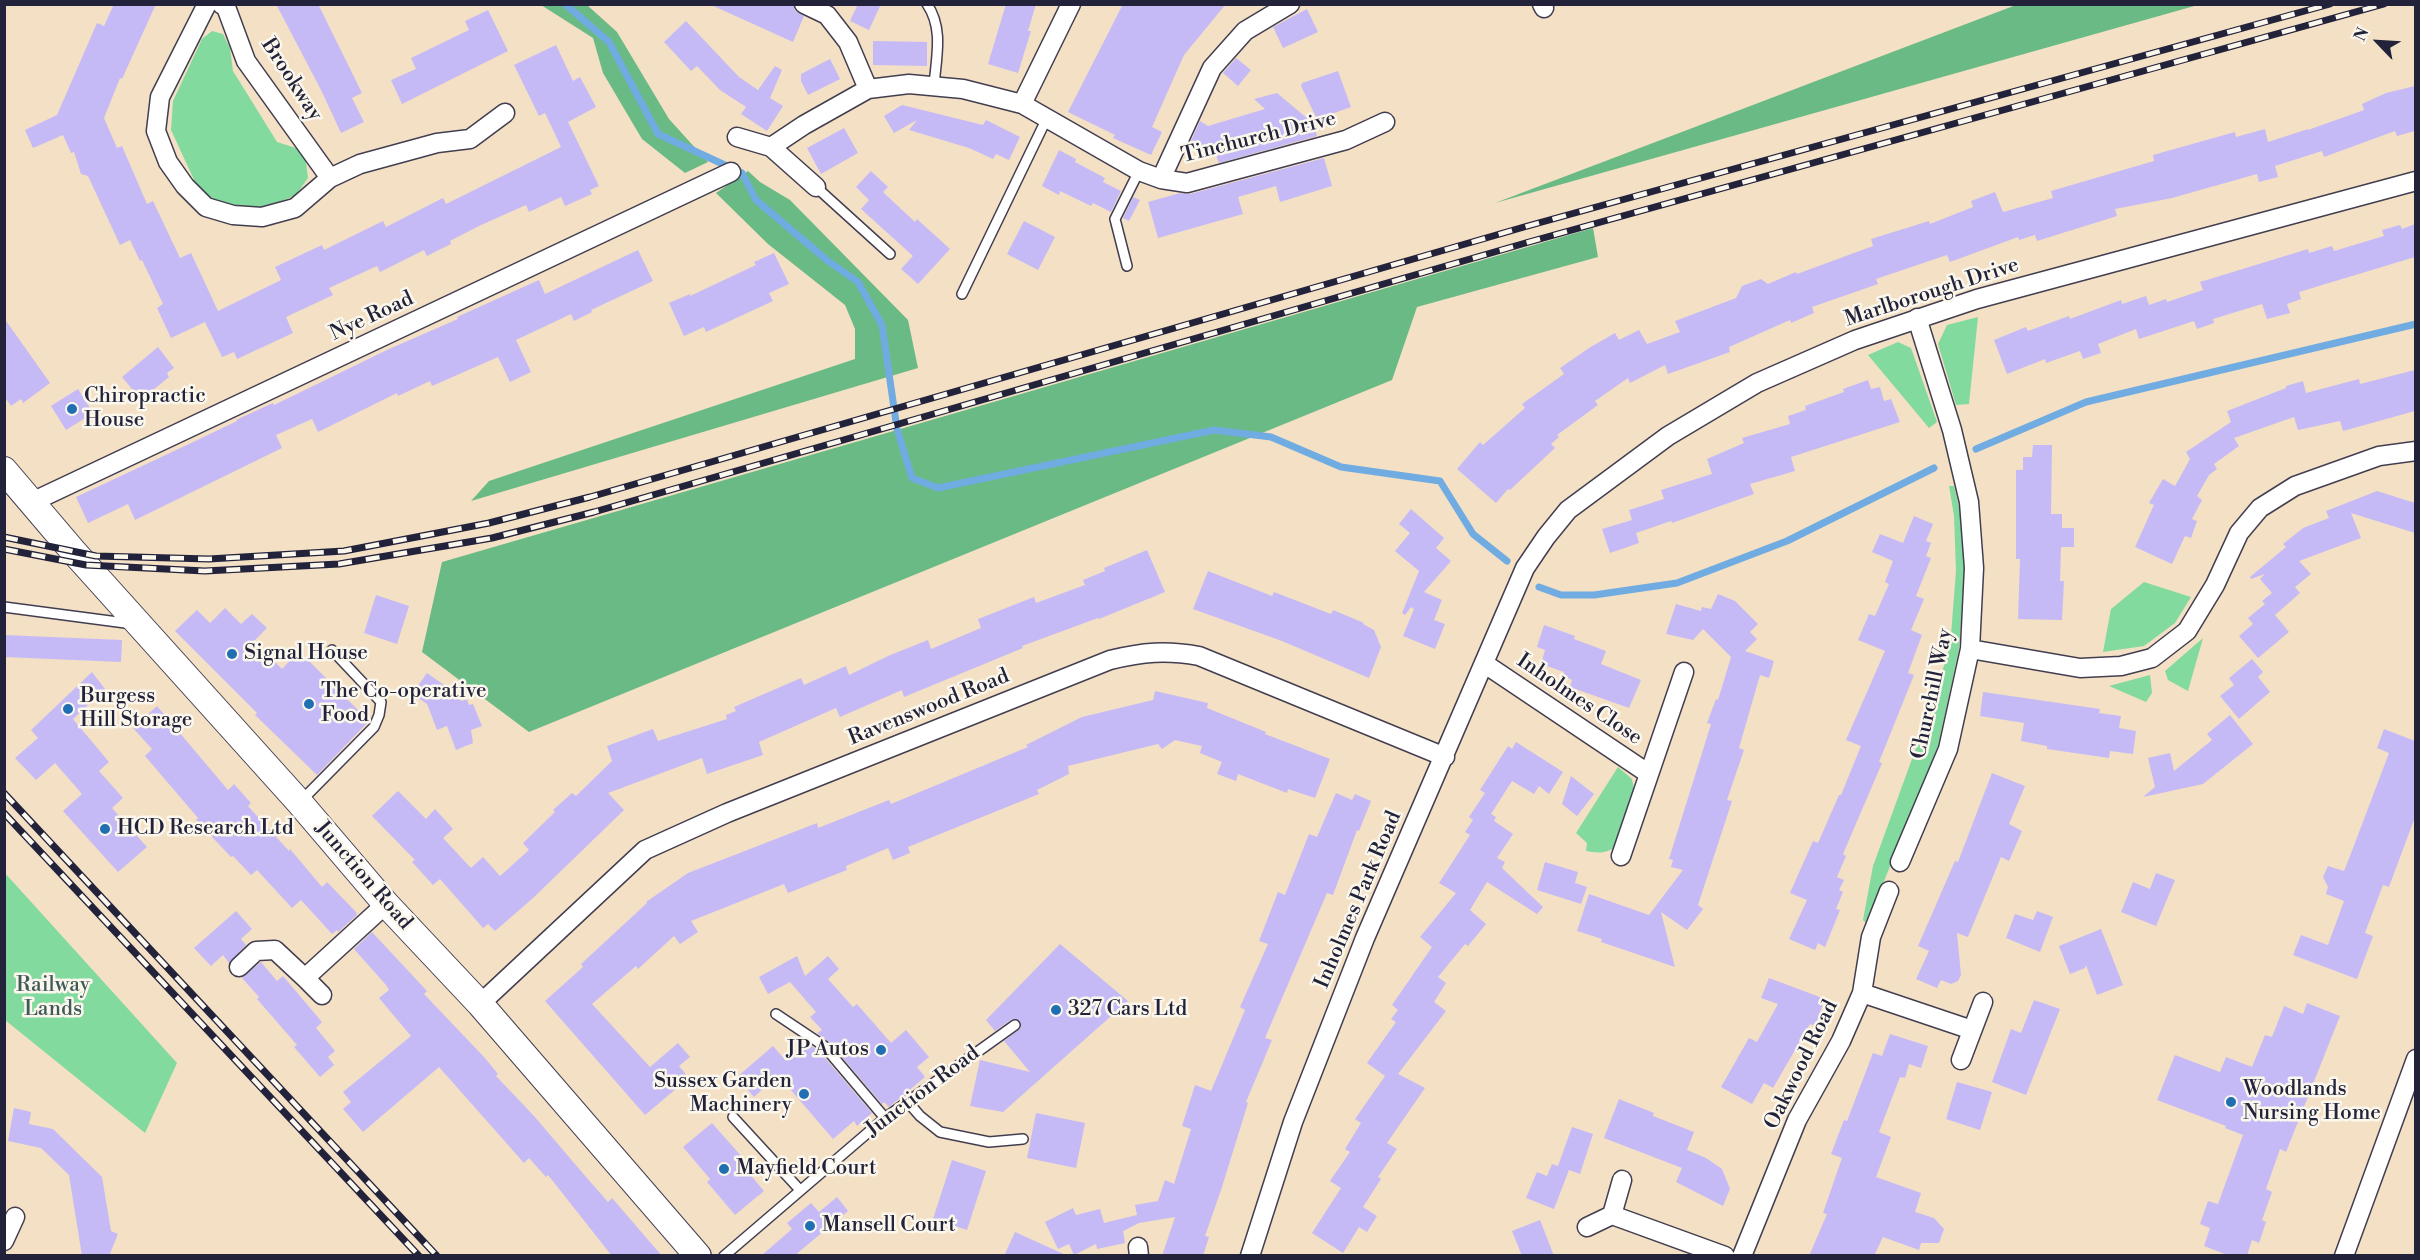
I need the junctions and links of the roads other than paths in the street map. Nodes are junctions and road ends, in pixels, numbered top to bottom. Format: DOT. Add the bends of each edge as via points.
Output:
graph roads {
  1 [pos="207,4"];
  2 [pos="221,4"];
  3 [pos="804,4"];
  4 [pos="927,4"];
  5 [pos="1071,4"];
  6 [pos="1290,4"];
  7 [pos="934,86"];
  8 [pos="868,89"];
  9 [pos="1022,104"];
  10 [pos="505,113"];
  11 [pos="1046,120"];
  12 [pos="1386,122"];
  13 [pos="737,137"];
  14 [pos="771,147"];
  15 [pos="1139,171"];
  16 [pos="730,172"];
  17 [pos="330,178"];
  18 [pos="1161,179"];
  19 [pos="2415,181"];
  20 [pos="816,187"];
  21 [pos="890,254"];
  22 [pos="1127,266"];
  23 [pos="962,294"];
  24 [pos="1917,318"];
  25 [pos="2415,450"];
  26 [pos="4,470"];
  27 [pos="32,502"];
  28 [pos="1525,568"];
  29 [pos="4,607"];
  30 [pos="141,626"];
  31 [pos="332,650"];
  32 [pos="1970,650"];
  33 [pos="1485,664"];
  34 [pos="1684,672"];
  35 [pos="1445,758"];
  36 [pos="1649,774"];
  37 [pos="299,802"];
  38 [pos="1621,856"];
  39 [pos="1900,862"];
  40 [pos="1889,891"];
  41 [pos="386,904"];
  42 [pos="239,967"];
  43 [pos="305,978"];
  44 [pos="1862,993"];
  45 [pos="322,995"];
  46 [pos="1983,1002"];
  47 [pos="480,1004"];
  48 [pos="776,1014"];
  49 [pos="1015,1025"];
  50 [pos="1972,1030"];
  51 [pos="2415,1059"];
  52 [pos="1961,1060"];
  53 [pos="907,1101"];
  54 [pos="733,1117"];
  55 [pos="885,1118"];
  56 [pos="1023,1139"];
  57 [pos="1622,1180"];
  58 [pos="800,1190"];
  59 [pos="1612,1215"];
  60 [pos="15,1217"];
  61 [pos="1587,1227"];
  62 [pos="4,1241"];
  63 [pos="698,1256"];
  64 [pos="724,1256"];
  65 [pos="1250,1256"];
  66 [pos="1725,1256"];
  67 [pos="1742,1256"];
  68 [pos="2344,1256"];
  1 -- 17 [label="street" via="160,97 156,131 168,162 206,207 233,215 262,217 295,208"];
  2 -- 17 [label="street, Brookway" via="226,7 246,61"];
  3 -- 8 [label="street" via="827,15 848,42"];
  4 -- 7 [label="lane" via="939,35"];
  5 -- 9 [label="street"];
  6 -- 18 [label="street" via="1245,31 1212,68"];
  7 -- 8 [label="street, Tinchurch Drive" via="909,84"];
  7 -- 9 [label="street, Tinchurch Drive"];
  8 -- 14 [label="street, Tinchurch Drive"];
  9 -- 11 [label="street, Tinchurch Drive"];
  10 -- 17 [label="street" via="470,139 437,143 360,164"];
  11 -- 15 [label="street, Tinchurch Drive"];
  11 -- 23 [label="lane"];
  12 -- 18 [label="street, Tinchurch Drive" via="1346,140 1186,183"];
  13 -- 14 [label="street"];
  14 -- 20 [label="street"];
  15 -- 18 [label="street, Tinchurch Drive"];
  15 -- 22 [label="lane" via="1115,219"];
  16 -- 27 [label="street, Nye Road"];
  19 -- 24 [label="street, Marlborough Drive"];
  20 -- 21 [label="lane"];
  24 -- 28 [label="street, Marlborough Drive" via="1757,383 1668,436 1568,510"];
  24 -- 32 [label="street, Churchill Way" via="1952,430 1969,502 1974,568"];
  25 -- 32 [label="street" via="2379,456 2295,486 2260,508 2239,533 2215,585 2187,631 2152,658 2121,666 2080,669"];
  26 -- 27 [label="street, Junction Road"];
  27 -- 30 [label="street, Junction Road"];
  28 -- 33 [label="street, Inholmes Park Road"];
  29 -- 30 [label="lane"];
  30 -- 37 [label="street, Junction Road"];
  31 -- 37 [label="lane" via="381,702 379,715 374,727"];
  32 -- 39 [label="street, Churchill Way" via="1948,749"];
  33 -- 35 [label="street, Inholmes Park Road"];
  33 -- 36 [label="street, Inholmes Close"];
  34 -- 36 [label="street, Inholmes Close"];
  35 -- 47 [label="street, Ravenswood Road" via="1199,656 1143,652 1110,660 727,813 645,850"];
  35 -- 65 [label="street, Inholmes Park Road" via="1365,938 1297,1112"];
  36 -- 38 [label="street, Inholmes Close"];
  37 -- 41 [label="street, Junction Road"];
  40 -- 44 [label="street, Oakwood Road" via="1871,937"];
  41 -- 43 [label="street"];
  41 -- 47 [label="street, Junction Road"];
  42 -- 43 [label="street" via="256,951 276,950"];
  43 -- 45 [label="street"];
  44 -- 50 [label="street"];
  44 -- 67 [label="street, Oakwood Road" via="1797,1120"];
  46 -- 50 [label="street"];
  47 -- 63 [label="street, Junction Road"];
  48 -- 55 [label="lane" via="824,1046"];
  49 -- 53 [label="lane, Junction Road"];
  50 -- 52 [label="street"];
  51 -- 68 [label="street"];
  53 -- 55 [label="lane, Junction Road"];
  53 -- 56 [label="lane" via="940,1132 989,1142"];
  54 -- 58 [label="lane"];
  55 -- 58 [label="lane, Junction Road"];
  57 -- 59 [label="street"];
  58 -- 64 [label="lane, Junction Road"];
  59 -- 61 [label="street"];
  59 -- 66 [label="street"];
  60 -- 62 [label="street"];
}
